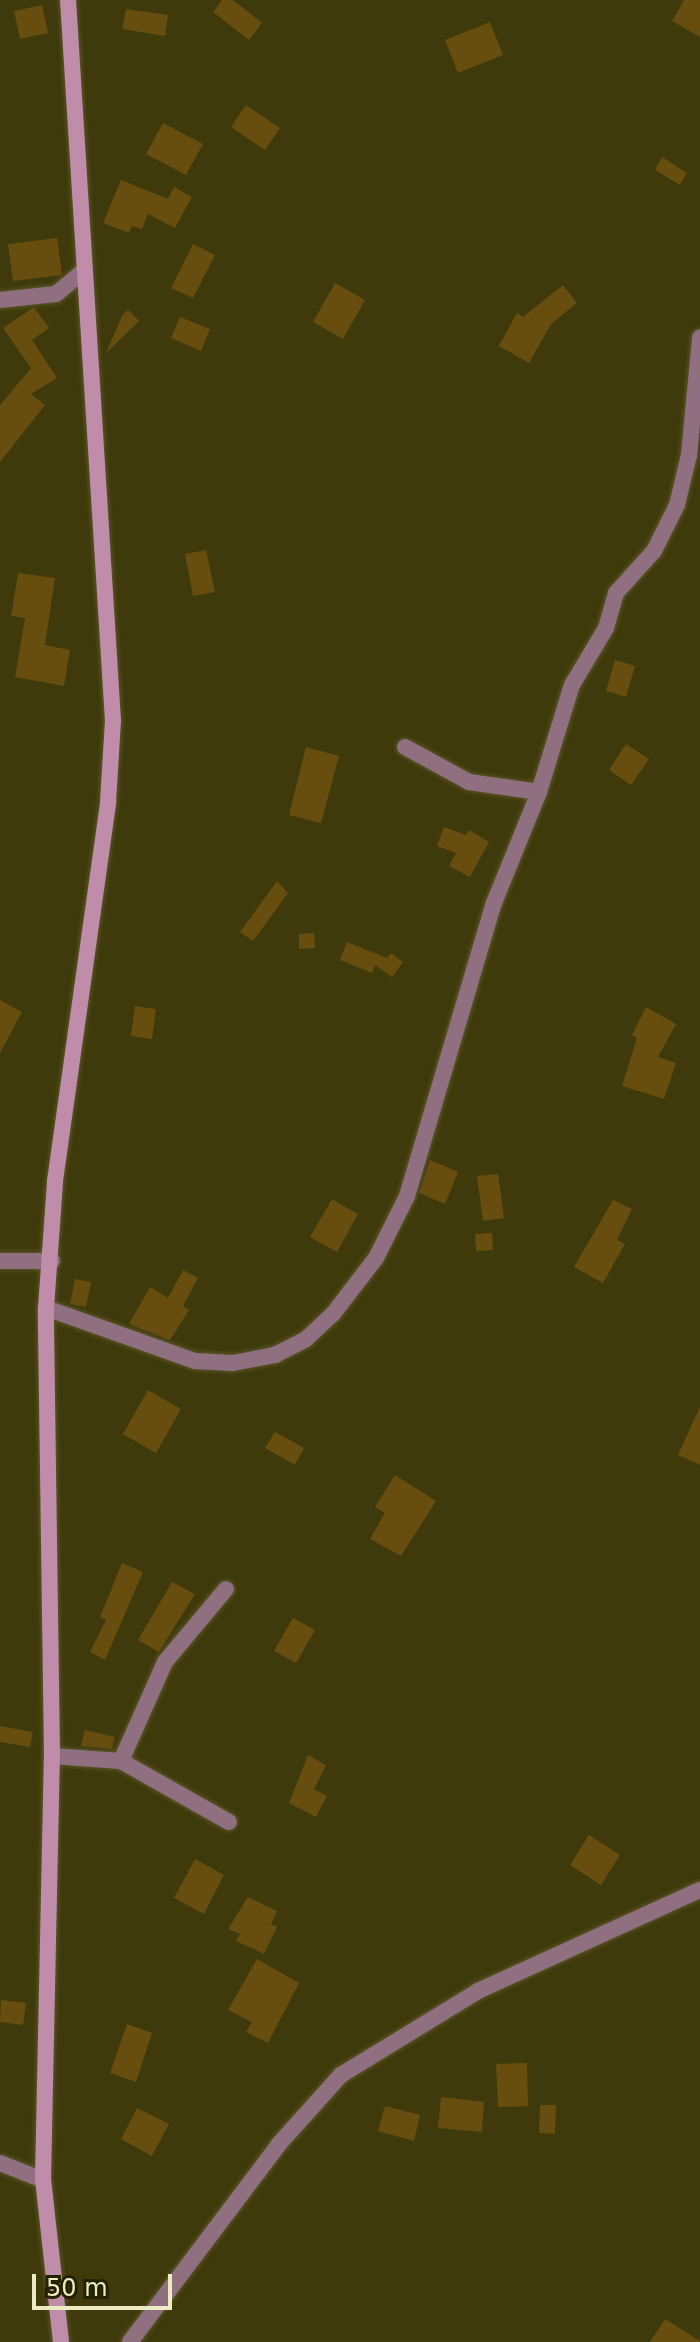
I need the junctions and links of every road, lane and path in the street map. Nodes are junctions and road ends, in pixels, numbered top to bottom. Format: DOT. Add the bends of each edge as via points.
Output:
graph roads {
  1 [pos="68,0"];
  2 [pos="81,273"];
  3 [pos="0,300"];
  4 [pos="700,338"];
  5 [pos="405,747"];
  6 [pos="539,792"];
  7 [pos="0,1261"];
  8 [pos="52,1261"];
  9 [pos="46,1308"];
  10 [pos="226,1589"];
  11 [pos="52,1756"];
  12 [pos="121,1761"];
  13 [pos="229,1822"];
  14 [pos="700,1890"];
  15 [pos="0,2163"];
  16 [pos="43,2180"];
  17 [pos="61,2342"];
  18 [pos="130,2342"];
  1 -- 2 [label="main road"];
  2 -- 3 [label="street" via="56,294"];
  2 -- 8 [label="main road" via="104,526 113,721 108,802 57,1167"];
  4 -- 6 [label="street" via="689,455 677,505 654,551 616,593 606,628 572,685"];
  5 -- 6 [label="street" via="469,782"];
  6 -- 9 [label="street" via="490,918 407,1196 376,1258 333,1314 306,1339 275,1355 233,1363 195,1361"];
  7 -- 8 [label="street"];
  8 -- 9 [label="main road"];
  9 -- 11 [label="main road"];
  10 -- 12 [label="street" via="165,1662"];
  11 -- 12 [label="street"];
  11 -- 16 [label="main road"];
  12 -- 13 [label="street"];
  14 -- 18 [label="street" via="478,1991 341,2075 279,2144"];
  15 -- 16 [label="street"];
  16 -- 17 [label="main road"];
}
